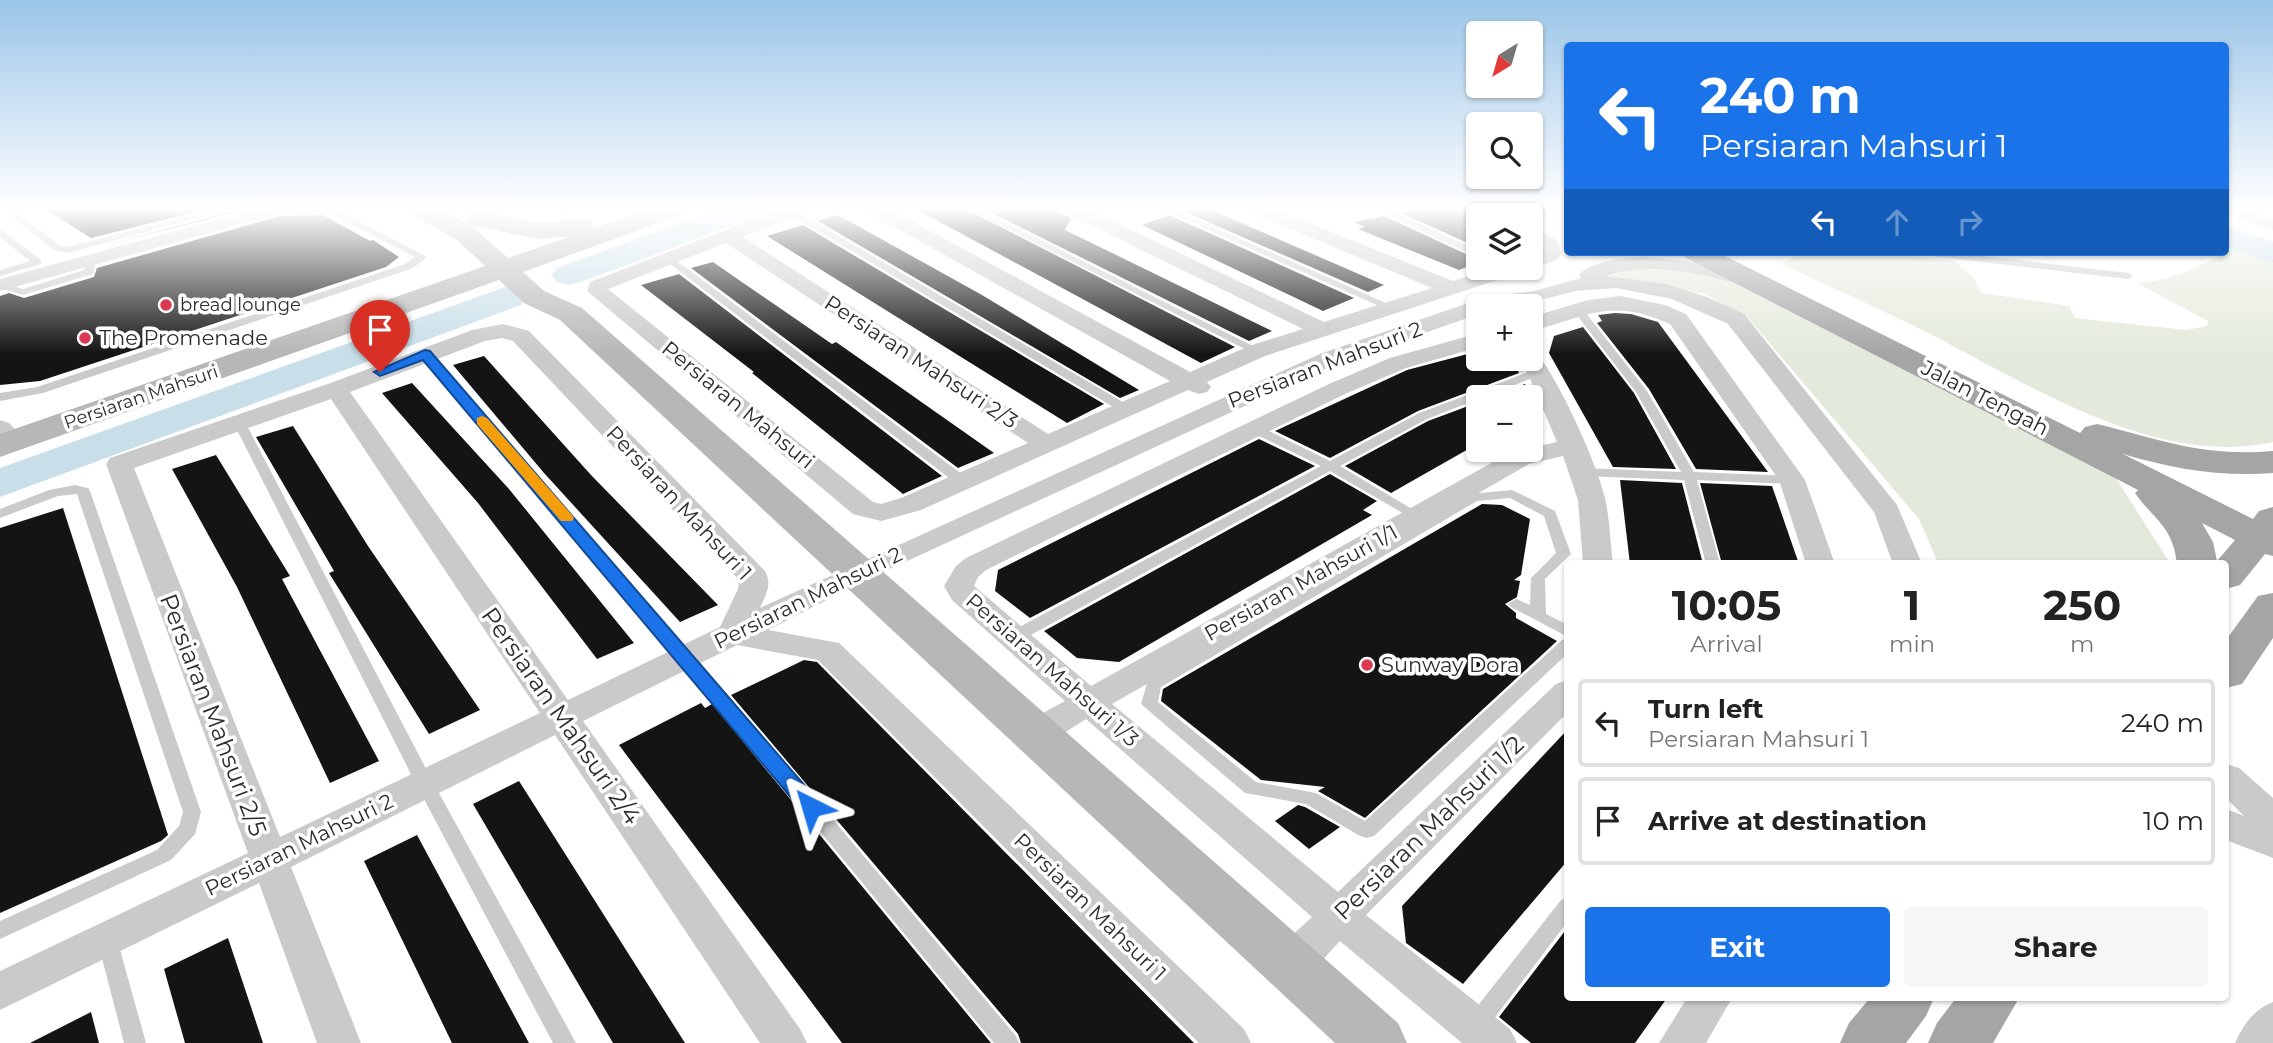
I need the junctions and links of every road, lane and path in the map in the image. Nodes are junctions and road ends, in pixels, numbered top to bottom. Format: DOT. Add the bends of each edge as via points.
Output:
graph roads {
  1 [pos="30,257"];
  2 [pos="99,257"];
  3 [pos="421,257"];
  4 [pos="466,257"];
  5 [pos="505,257"];
  6 [pos="561,257"];
  7 [pos="671,257"];
  8 [pos="760,257"];
  9 [pos="874,257"];
  10 [pos="964,257"];
  11 [pos="1068,257"];
  12 [pos="1170,257"];
  13 [pos="1275,257"];
  14 [pos="1375,257"];
  15 [pos="1612,257"];
  16 [pos="1705,257"];
  17 [pos="1732,257"];
  18 [pos="1963,257"];
  19 [pos="2024,257"];
  20 [pos="668,258"];
  21 [pos="2035,265"];
  22 [pos="518,268"];
  23 [pos="0,273"];
  24 [pos="2128,276"];
  25 [pos="1475,280"];
  26 [pos="1753,281"];
  27 [pos="0,285"];
  28 [pos="1451,288"];
  29 [pos="399,294"];
  30 [pos="1509,294"];
  31 [pos="1524,294"];
  32 [pos="1543,294"];
  33 [pos="1390,307"];
  34 [pos="1578,310"];
  35 [pos="1466,312"];
  36 [pos="1543,320"];
  37 [pos="1320,330"];
  38 [pos="1366,344"];
  39 [pos="1466,344"];
  40 [pos="1256,351"];
  41 [pos="425,354"];
  42 [pos="1398,363"];
  43 [pos="1522,371"];
  44 [pos="1538,371"];
  45 [pos="1189,380"];
  46 [pos="335,389"];
  47 [pos="0,397"];
  48 [pos="1225,403"];
  49 [pos="1124,408"];
  50 [pos="239,422"];
  51 [pos="2072,426"];
  52 [pos="1253,428"];
  53 [pos="1,434"];
  54 [pos="1045,443"];
  55 [pos="2101,457"];
  56 [pos="1578,459"];
  57 [pos="2273,462"];
  58 [pos="119,464"];
  59 [pos="1329,465"];
  60 [pos="1689,475"];
  61 [pos="1792,480"];
  62 [pos="962,481"];
  63 [pos="0,514"];
  64 [pos="1428,523"];
  65 [pos="2269,528"];
  66 [pos="1598,560"];
  67 [pos="1712,560"];
  68 [pos="1820,560"];
  69 [pos="1906,560"];
  70 [pos="2196,560"];
  71 [pos="858,573"];
  72 [pos="2229,573"];
  73 [pos="1516,604"];
  74 [pos="2273,606"];
  75 [pos="1538,615"];
  76 [pos="1564,630"];
  77 [pos="733,634"];
  78 [pos="1012,638"];
  79 [pos="1564,647"];
  80 [pos="2249,648"];
  81 [pos="686,657"];
  82 [pos="1564,696"];
  83 [pos="1089,702"];
  84 [pos="562,717"];
  85 [pos="1035,733"];
  86 [pos="2229,780"];
  87 [pos="425,784"];
  88 [pos="2273,824"];
  89 [pos="2229,825"];
  90 [pos="2273,843"];
  91 [pos="268,861"];
  92 [pos="1564,911"];
  93 [pos="1339,916"];
  94 [pos="0,930"];
  95 [pos="107,939"];
  96 [pos="1290,964"];
  97 [pos="0,991"];
  98 [pos="1709,1001"];
  99 [pos="1883,1001"];
  100 [pos="1903,1001"];
  101 [pos="1988,1001"];
  102 [pos="2273,1022"];
  103 [pos="1485,1034"];
  104 [pos="135,1043"];
  105 [pos="339,1043"];
  106 [pos="565,1043"];
  107 [pos="785,1043"];
  108 [pos="1008,1043"];
  109 [pos="1229,1043"];
  110 [pos="1377,1043"];
  111 [pos="1681,1043"];
  112 [pos="1868,1043"];
  113 [pos="1958,1043"];
  114 [pos="2257,1043"];
  1 -- 23 [label="lane" via="37,262"];
  2 -- 27 [label="street"];
  3 -- 47 [label="lane" via="409,266 52,386"];
  4 -- 29 [label="street" via="449,271"];
  5 -- 22 [label="street"];
  6 -- 22 [label="street" via="548,267"];
  7 -- 20 [label="street"];
  8 -- 54 [label="street, Persiaran Mahsuri 2/3"];
  9 -- 49 [label="lane"];
  10 -- 45 [label="street"];
  11 -- 40 [label="lane"];
  12 -- 37 [label="street"];
  13 -- 33 [label="lane"];
  14 -- 28 [label="street"];
  15 -- 30 [label="street"];
  16 -- 26 [label="main road, Jalan Tengah"];
  17 -- 51 [label="main road, Jalan Tengah"];
  18 -- 21 [label="lane"];
  19 -- 21 [label="lane"];
  20 -- 62 [label="lane"];
  20 -- 62 [label="street, Persiaran Mahsuri" via="597,286 598,291 863,508 881,513"];
  21 -- 24 [label="lane"];
  22 -- 29 [label="street, Persiaran Mahsuri"];
  22 -- 53 [label="street, Persiaran Mahsuri" via="491,285 440,292"];
  22 -- 71 [label="street" via="537,298 571,314"];
  25 -- 28 [label="street"];
  26 -- 31 [label="street" via="1690,266 1627,264"];
  26 -- 55 [label="main road, Jalan Tengah"];
  28 -- 33 [label="street"];
  29 -- 53 [label="street, Persiaran Mahsuri"];
  32 -- 69 [label="street" via="1574,285 1616,283 1681,295 1736,320 1887,511"];
  33 -- 37 [label="street"];
  34 -- 36 [label="street"];
  34 -- 60 [label="lane" via="1641,391"];
  34 -- 61 [label="street" via="1606,301 1658,309 1678,319"];
  35 -- 38 [label="street, Persiaran Mahsuri 2"];
  37 -- 40 [label="street"];
  38 -- 42 [label="street"];
  38 -- 48 [label="street, Persiaran Mahsuri 2"];
  39 -- 42 [label="street, Persiaran Mahsuri 1/3"];
  40 -- 45 [label="street"];
  41 -- 46 [label="street, Persiaran Mahsuri 1"];
  41 -- 77 [label="street, Persiaran Mahsuri 1" via="480,335 503,331 521,336 754,578"];
  41 -- 81 [label="lane"];
  42 -- 52 [label="street, Persiaran Mahsuri 1/3"];
  43 -- 59 [label="lane"];
  44 -- 56 [label="street"];
  45 -- 48 [label="street"];
  45 -- 49 [label="street"];
  46 -- 50 [label="street, Persiaran Mahsuri 1"];
  46 -- 84 [label="street, Persiaran Mahsuri 2/4"];
  48 -- 71 [label="street, Persiaran Mahsuri 2"];
  49 -- 54 [label="street"];
  50 -- 58 [label="street, Persiaran Mahsuri 1"];
  50 -- 87 [label="lane"];
  51 -- 57 [label="main road" via="2177,458"];
  51 -- 65 [label="main road, Jalan Tengah"];
  52 -- 59 [label="lane"];
  52 -- 78 [label="street, Persiaran Mahsuri 1/3" via="966,572 959,586 963,593"];
  54 -- 62 [label="street"];
  55 -- 65 [label="main road, Jalan Tengah"];
  55 -- 70 [label="main road" via="2176,513 2192,539"];
  56 -- 60 [label="lane"];
  56 -- 64 [label="street, Persiaran Mahsuri 1/1" via="1520,458"];
  56 -- 66 [label="street" via="1592,500"];
  58 -- 91 [label="street, Persiaran Mahsuri 2/5"];
  59 -- 64 [label="lane"];
  59 -- 78 [label="lane"];
  60 -- 61 [label="lane"];
  60 -- 67 [label="lane"];
  61 -- 68 [label="street"];
  63 -- 94 [label="lane" via="60,491 83,491 192,812 188,829 164,855"];
  64 -- 75 [label="lane" via="1474,497 1512,494 1550,514 1564,554 1538,578"];
  64 -- 79 [label="lane" via="1154,684 1149,704 1251,788 1310,798 1367,831"];
  64 -- 83 [label="street, Persiaran Mahsuri 1/1"];
  65 -- 72 [label="main road"];
  71 -- 77 [label="street, Persiaran Mahsuri 2"];
  71 -- 85 [label="street"];
  73 -- 75 [label="lane"];
  74 -- 80 [label="main road"];
  75 -- 76 [label="lane"];
  77 -- 81 [label="street, Persiaran Mahsuri 2"];
  77 -- 109 [label="street, Persiaran Mahsuri 1" via="828,651"];
  78 -- 83 [label="street, Persiaran Mahsuri 1/3"];
  81 -- 84 [label="street, Persiaran Mahsuri 2"];
  81 -- 108 [label="lane"];
  82 -- 93 [label="street, Persiaran Mahsuri 1/2"];
  83 -- 85 [label="street, Persiaran Mahsuri 1/1"];
  83 -- 93 [label="street, Persiaran Mahsuri 1/3"];
  84 -- 87 [label="street, Persiaran Mahsuri 2"];
  84 -- 107 [label="street, Persiaran Mahsuri 2/4"];
  85 -- 96 [label="street"];
  86 -- 88 [label="street"];
  87 -- 91 [label="street, Persiaran Mahsuri 2"];
  87 -- 106 [label="lane"];
  89 -- 90 [label="street"];
  91 -- 95 [label="street, Persiaran Mahsuri 2"];
  91 -- 105 [label="street, Persiaran Mahsuri 2/5"];
  92 -- 103 [label="lane"];
  93 -- 96 [label="street, Persiaran Mahsuri 1/2"];
  93 -- 103 [label="street, Persiaran Mahsuri 1/3"];
  95 -- 97 [label="street, Persiaran Mahsuri 2"];
  95 -- 104 [label="lane"];
  96 -- 110 [label="street"];
  98 -- 111 [label="street"];
  99 -- 112 [label="street"];
  100 -- 112 [label="main road"];
  101 -- 113 [label="main road"];
  102 -- 114 [label="street"];
}
